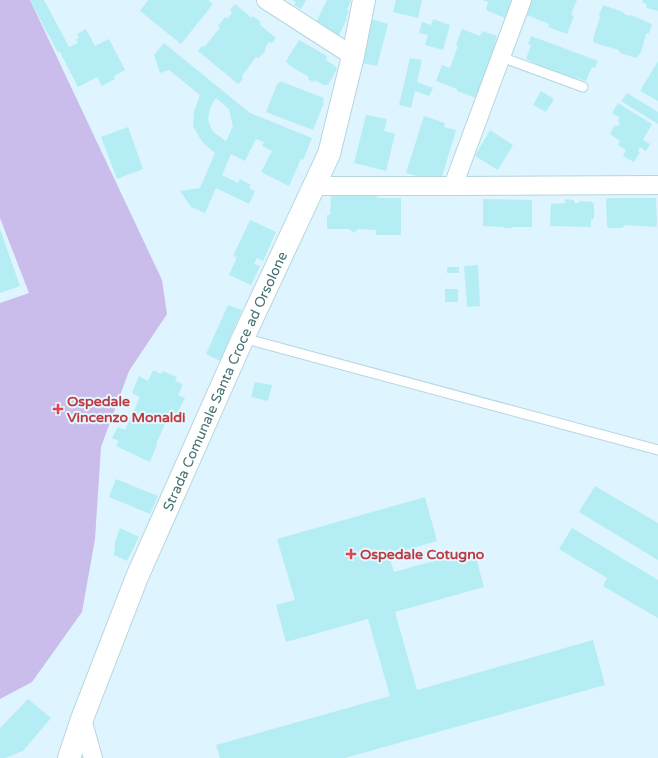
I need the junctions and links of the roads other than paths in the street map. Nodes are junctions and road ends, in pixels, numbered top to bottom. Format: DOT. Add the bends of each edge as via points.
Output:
graph roads {
  1 [pos="266,0"];
  2 [pos="364,0"];
  3 [pos="522,0"];
  4 [pos="353,56"];
  5 [pos="501,57"];
  6 [pos="583,87"];
  7 [pos="658,184"];
  8 [pos="315,186"];
  9 [pos="453,186"];
  10 [pos="243,338"];
  11 [pos="658,450"];
  12 [pos="82,719"];
  13 [pos="71,757"];
  14 [pos="93,758"];
  1 -- 4 [label="street"];
  2 -- 4 [label="street, Strada Comunale Santa Croce ad Orsolone"];
  3 -- 5 [label="street"];
  4 -- 8 [label="street, Strada Comunale Santa Croce ad Orsolone" via="329,154"];
  5 -- 6 [label="lane"];
  5 -- 9 [label="street"];
  7 -- 9 [label="street"];
  8 -- 9 [label="street"];
  8 -- 10 [label="street, Strada Comunale Santa Croce ad Orsolone"];
  10 -- 11 [label="lane"];
  10 -- 12 [label="street, Strada Comunale Santa Croce ad Orsolone" via="137,578"];
  12 -- 13 [label="street, Strada Comunale Santa Croce ad Orsolone"];
  12 -- 14 [label="street"];
}
